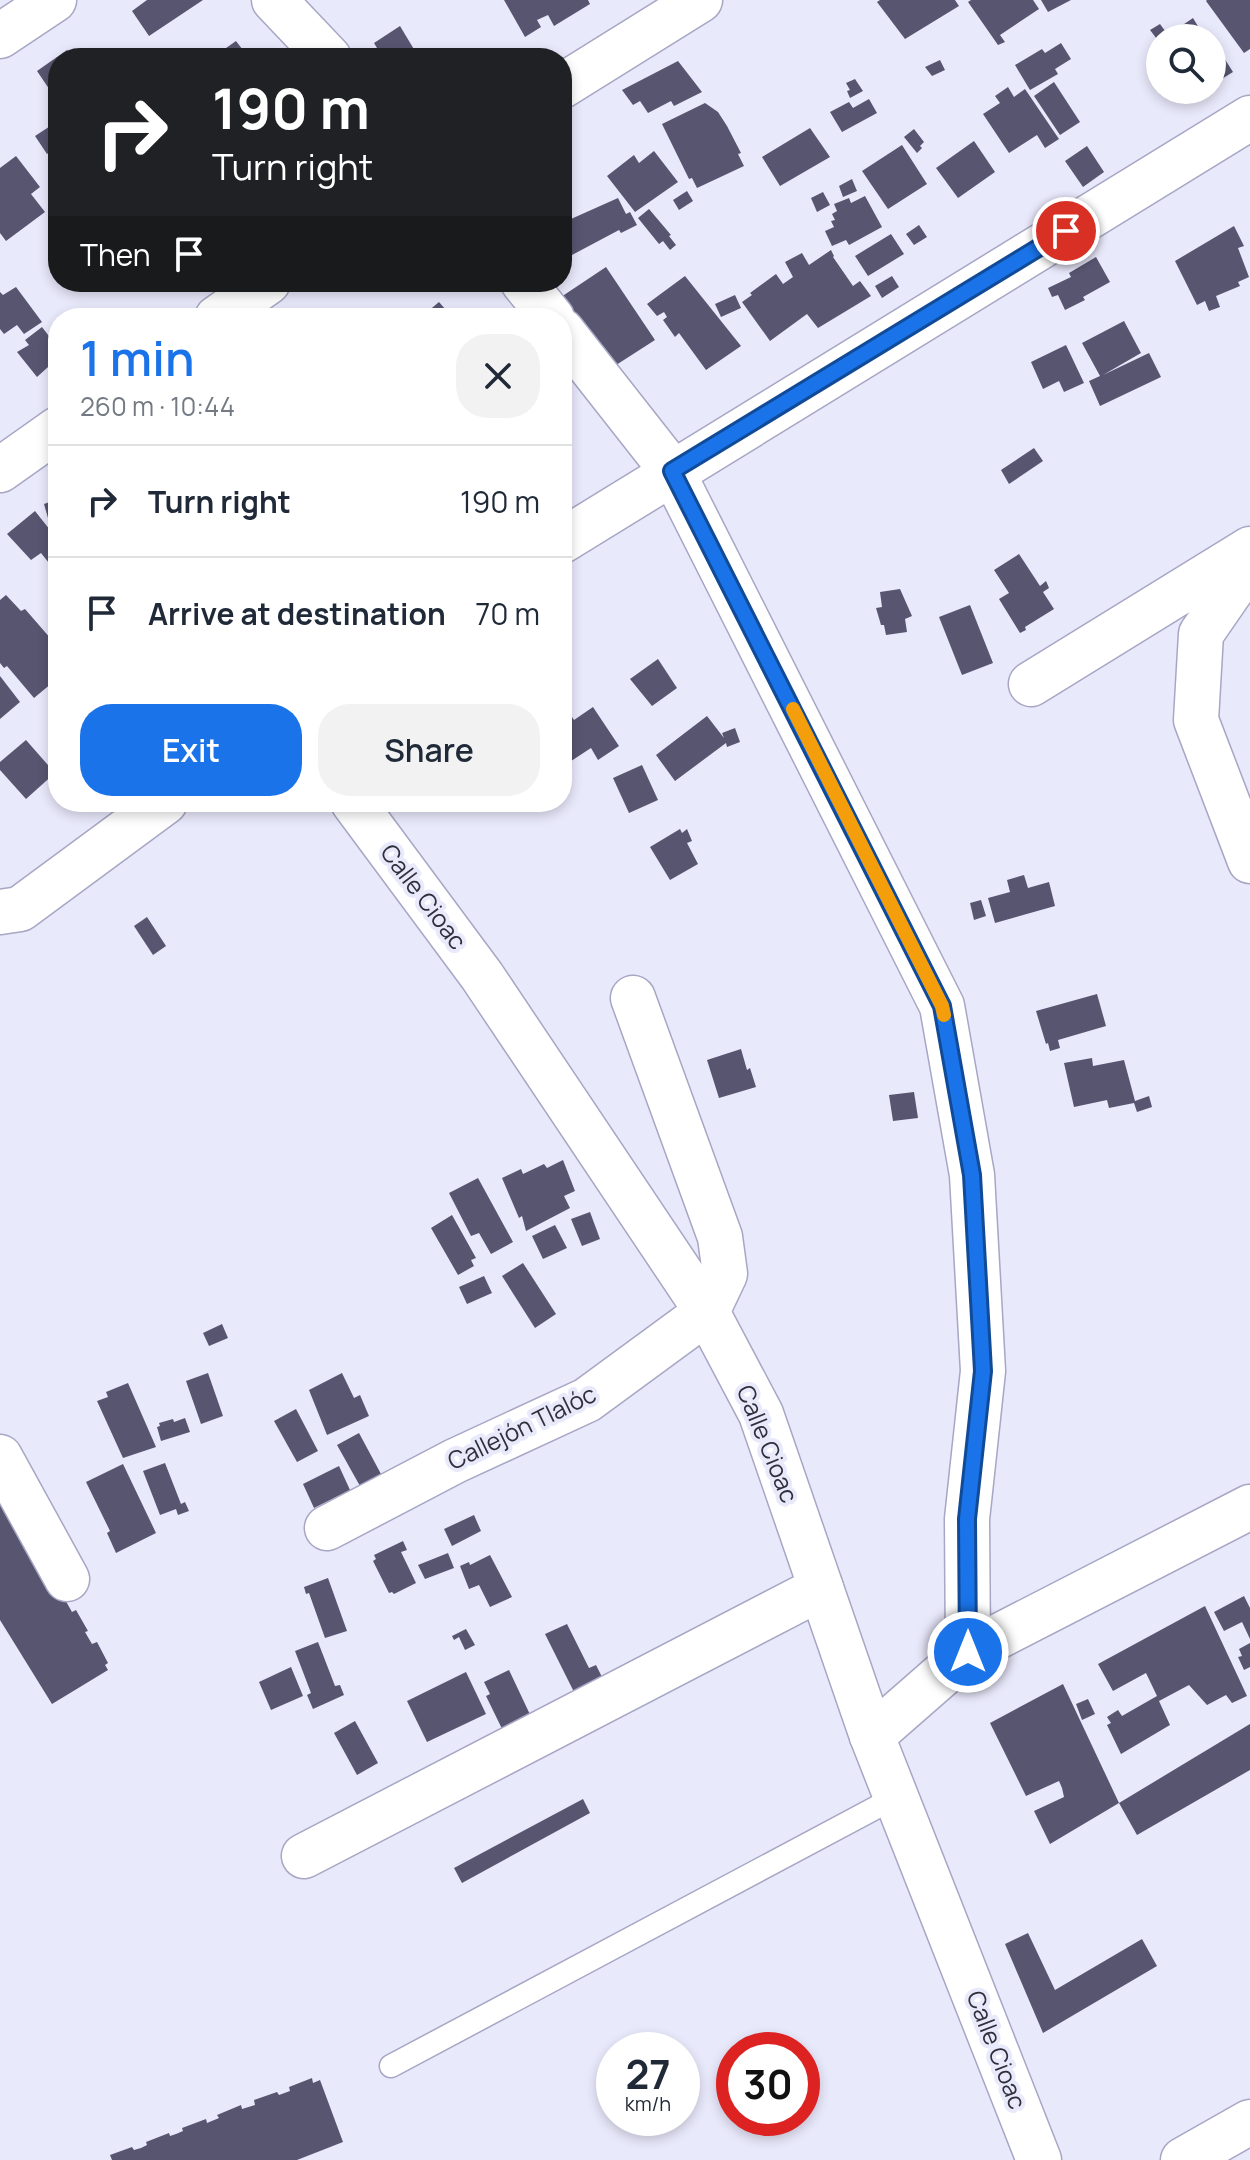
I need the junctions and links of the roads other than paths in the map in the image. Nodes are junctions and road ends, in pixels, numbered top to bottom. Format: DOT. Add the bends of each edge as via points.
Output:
graph roads {
  1 [pos="54,0"];
  2 [pos="274,0"];
  3 [pos="700,0"];
  4 [pos="0,36"];
  5 [pos="320,48"];
  6 [pos="572,80"];
  7 [pos="1250,118"];
  8 [pos="254,292"];
  9 [pos="531,292"];
  10 [pos="231,308"];
  11 [pos="544,308"];
  12 [pos="572,344"];
  13 [pos="48,436"];
  14 [pos="0,470"];
  15 [pos="672,471"];
  16 [pos="572,535"];
  17 [pos="1250,549"];
  18 [pos="1250,563"];
  19 [pos="1031,684"];
  20 [pos="151,812"];
  21 [pos="360,812"];
  22 [pos="1250,861"];
  23 [pos="0,912"];
  24 [pos="633,998"];
  25 [pos="707,1312"];
  26 [pos="0,1457"];
  27 [pos="1250,1507"];
  28 [pos="327,1528"];
  29 [pos="67,1579"];
  30 [pos="821,1588"];
  31 [pos="968,1652"];
  32 [pos="872,1736"];
  33 [pos="896,1797"];
  34 [pos="304,1856"];
  35 [pos="391,2066"];
  36 [pos="1250,2122"];
  37 [pos="1039,2160"];
  38 [pos="1183,2160"];
  1 -- 4 [label="street"];
  2 -- 5 [label="street"];
  3 -- 6 [label="street"];
  7 -- 15 [label="street"];
  8 -- 10 [label="street"];
  9 -- 11 [label="street"];
  12 -- 15 [label="street"];
  13 -- 14 [label="street"];
  15 -- 16 [label="street"];
  15 -- 31 [label="street" via="942,1006 972,1175 983,1371 967,1519"];
  17 -- 19 [label="street"];
  18 -- 22 [label="street" via="1201,634 1196,720"];
  20 -- 23 [label="street" via="20,909"];
  21 -- 25 [label="street, Calle Cioac" via="482,976"];
  24 -- 25 [label="street" via="720,1237 725,1274"];
  25 -- 28 [label="street, Callejón Tlalóc" via="587,1400"];
  25 -- 30 [label="street, Calle Cioac" via="761,1414"];
  26 -- 29 [label="street"];
  27 -- 31 [label="street"];
  30 -- 32 [label="street, Calle Cioac"];
  30 -- 34 [label="street"];
  31 -- 32 [label="street"];
  32 -- 33 [label="street, Calle Cioac"];
  33 -- 35 [label="lane"];
  33 -- 37 [label="street, Calle Cioac"];
  36 -- 38 [label="street"];
}
